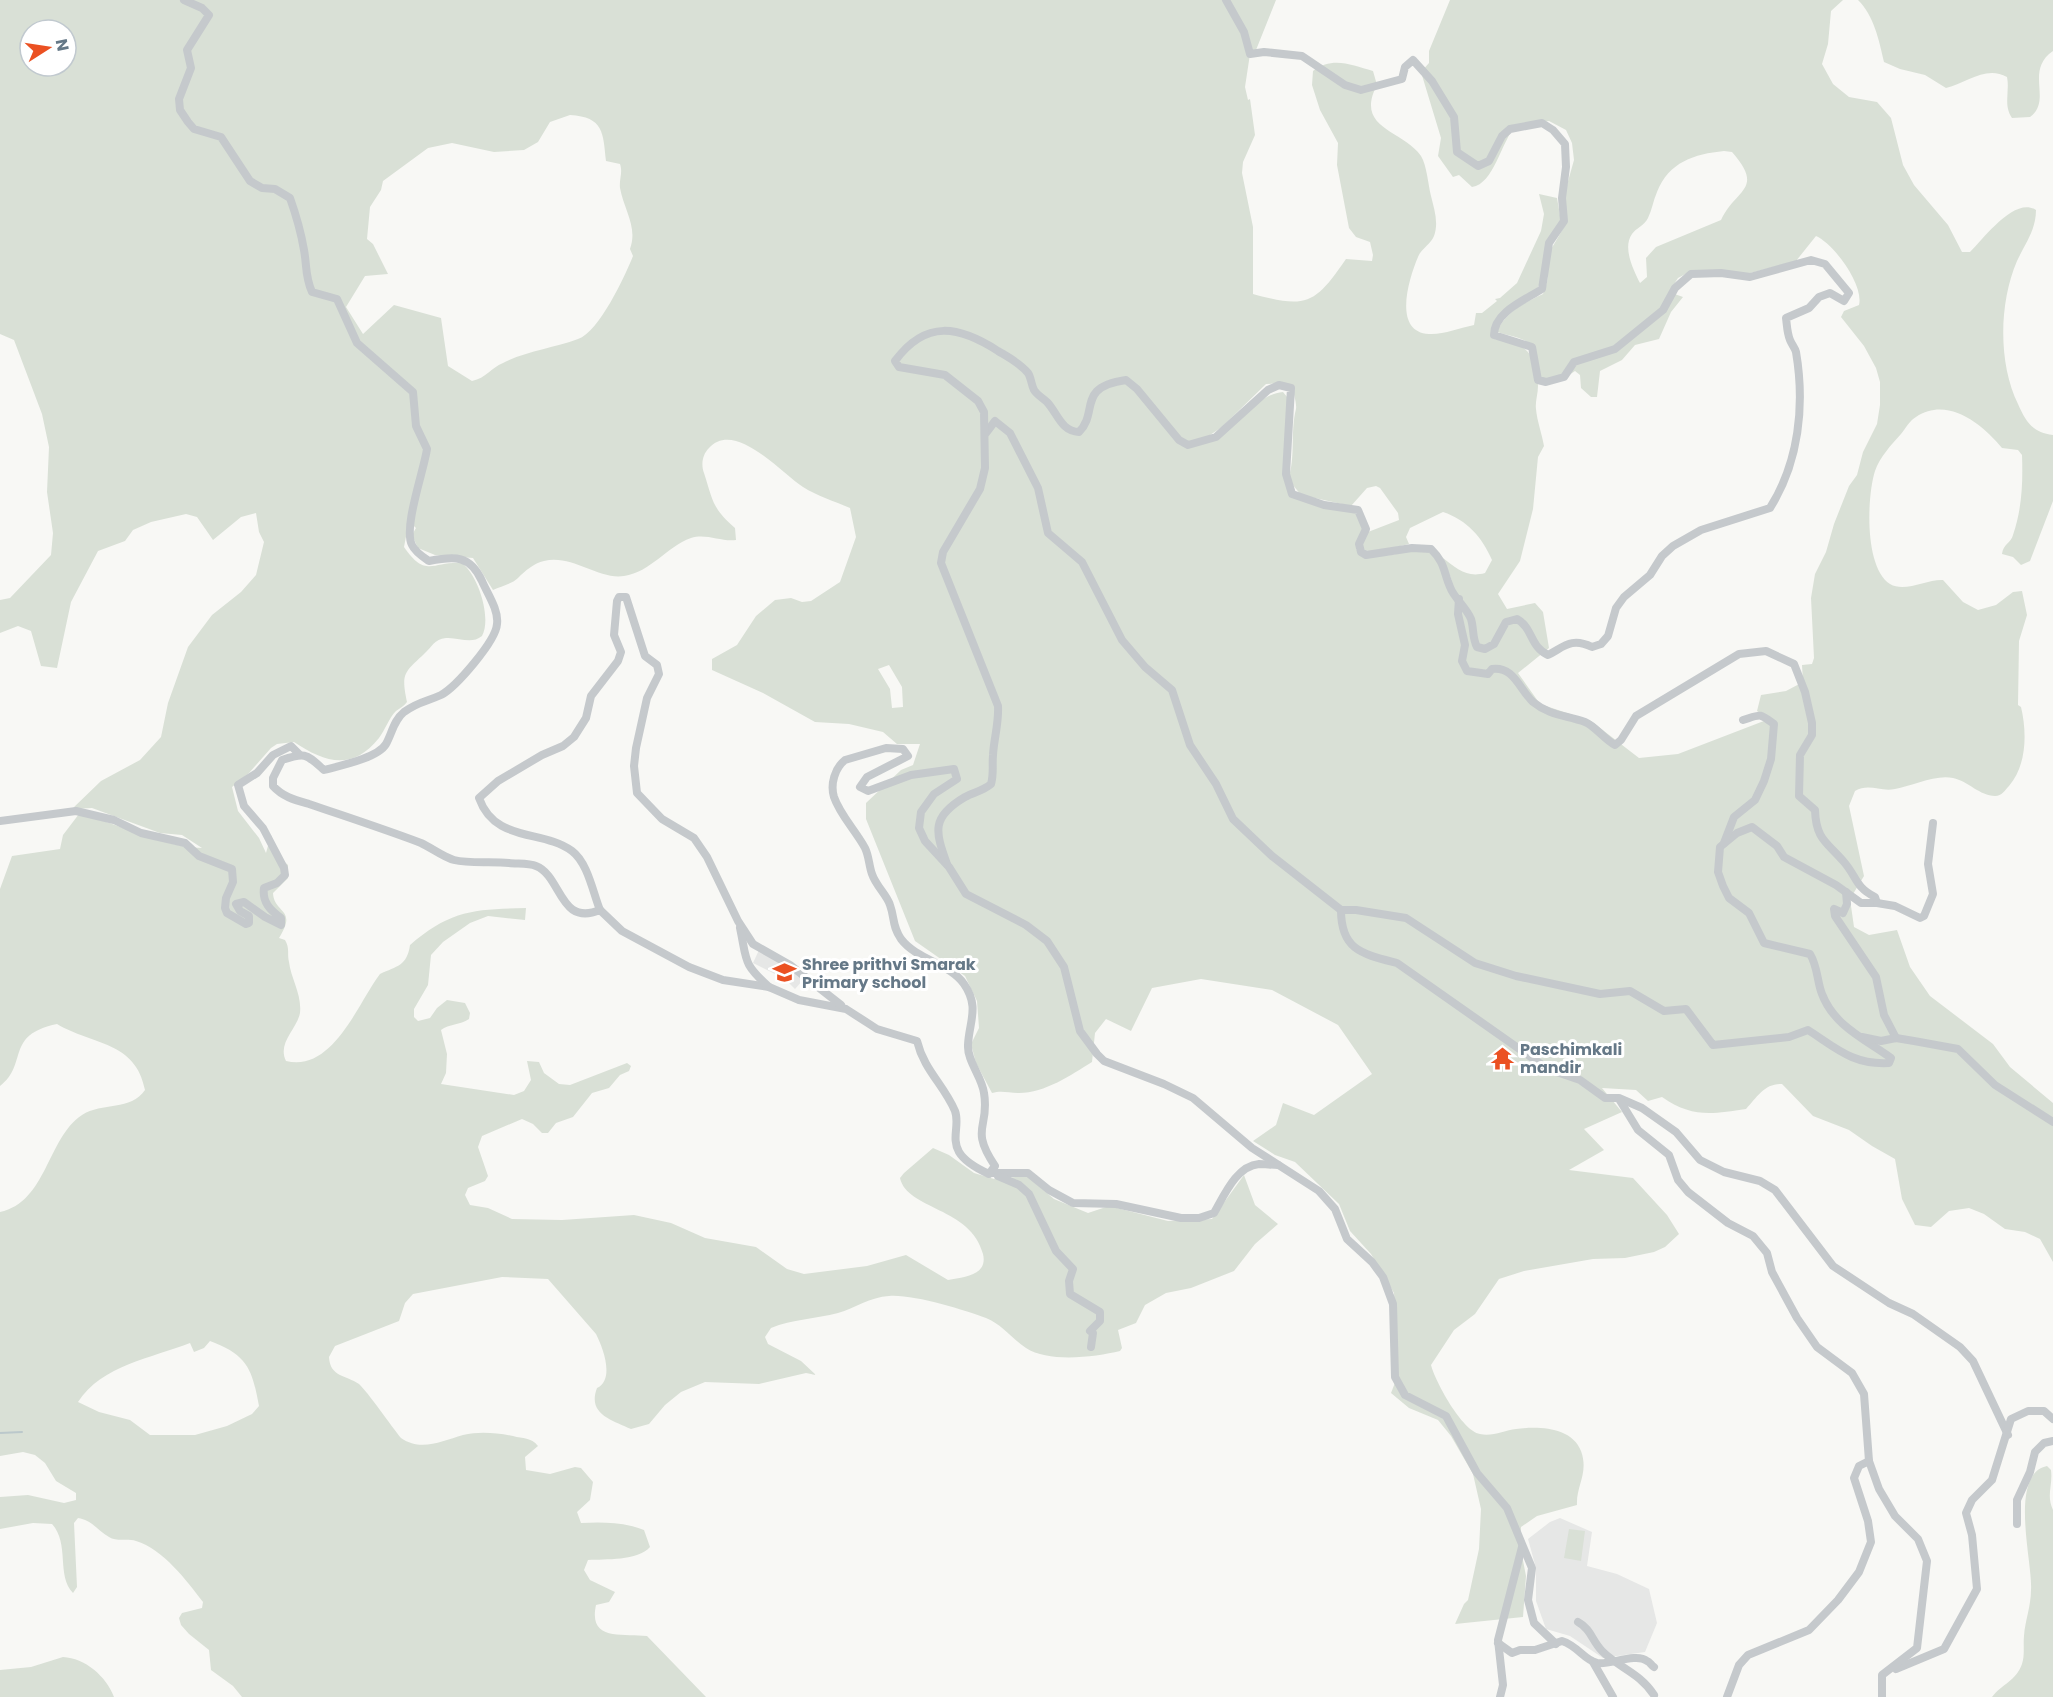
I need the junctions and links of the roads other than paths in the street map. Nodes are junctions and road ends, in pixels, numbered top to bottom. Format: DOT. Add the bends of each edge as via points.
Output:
graph roads {
  1 [pos="184,0"];
  2 [pos="1226,0"];
  3 [pos="986,433"];
  4 [pos="1459,599"];
  5 [pos="1743,720"];
  6 [pos="299,754"];
  7 [pos="0,821"];
  8 [pos="1933,823"];
  9 [pos="1724,844"];
  10 [pos="949,867"];
  11 [pos="1846,892"];
  12 [pos="1877,903"];
  13 [pos="600,910"];
  14 [pos="1341,910"];
  15 [pos="738,921"];
  16 [pos="770,987"];
  17 [pos="846,1009"];
  18 [pos="1859,1037"];
  19 [pos="1896,1038"];
  20 [pos="1619,1098"];
  21 [pos="2053,1122"];
  22 [pos="1279,1165"];
  23 [pos="992,1173"];
  24 [pos="1091,1347"];
  25 [pos="2053,1419"];
  26 [pos="2007,1434"];
  27 [pos="2053,1441"];
  28 [pos="1869,1461"];
  29 [pos="2017,1524"];
  30 [pos="1522,1547"];
  31 [pos="1578,1622"];
  32 [pos="1498,1643"];
  33 [pos="1556,1644"];
  34 [pos="1614,1661"];
  35 [pos="1593,1662"];
  36 [pos="1654,1667"];
  37 [pos="1882,1675"];
  38 [pos="1654,1695"];
  39 [pos="1500,1697"];
  40 [pos="1612,1697"];
  41 [pos="1727,1697"];
  42 [pos="1881,1697"];
  1 -- 6 [label="street" via="209,15 188,50 191,68 179,99 180,110 194,129 221,137 250,181 290,198 301,227 305,278 312,292 337,299 357,342 412,392 416,426 427,449 417,484 411,544 429,561 470,562 496,615 495,632 466,672 447,691 418,702 400,716 385,746 357,762 324,770 307,755"];
  2 -- 4 [label="street" via="1244,32 1250,54 1302,56 1345,85 1361,90 1402,79 1413,60 1432,81 1454,117 1457,152 1478,166 1489,161 1510,129 1542,123 1553,129 1565,144 1564,221 1549,243 1542,290 1502,315 1494,328 1494,335 1532,347 1538,380 1564,377 1574,362 1615,349 1663,310 1675,288 1691,274 1721,273 1750,278 1811,260 1825,264 1849,293 1844,301 1830,293 1819,297 1809,308 1786,318 1796,350 1802,400 1793,450 1770,508 1701,530 1673,546 1650,575 1624,597 1601,644 1563,644 1548,655 1533,645 1525,624 1517,619 1506,622 1494,644 1485,649 1477,647 1471,620"];
  3 -- 4 [label="street" via="984,412 978,401 945,375 899,367 895,361 904,349 924,334 939,329 973,335 1028,373 1035,391 1063,426 1073,432 1083,428 1098,390 1111,382 1126,380 1179,440 1188,445 1216,437 1268,390 1279,386 1291,388 1286,474 1292,494 1324,505 1358,510 1366,529 1359,544 1366,555 1431,549 1441,559 1450,589"];
  3 -- 10 [label="street" via="980,489 943,552 941,563 994,693 999,728 991,784 950,808 937,828"];
  3 -- 14 [label="street" via="995,421 1010,433 1038,488 1048,533 1082,562 1122,640 1172,690 1190,745 1233,819 1272,856"];
  4 -- 12 [label="street" via="1465,645 1462,661 1467,671 1488,674 1500,668 1511,673 1527,696 1544,711 1587,722 1615,745 1636,716 1738,654 1766,651 1794,664 1812,723 1812,735 1800,755 1799,796 1815,810 1816,828 1828,848"];
  5 -- 9 [label="street" via="1767,716 1774,724 1771,759 1755,800 1734,817"];
  6 -- 7 [label="street" via="291,746 284,747 238,785 244,806 263,828 284,868 285,875 264,888 263,896 281,918 281,925 244,902 236,904 249,916 249,923 227,914 232,869 200,856 185,843 76,811"];
  6 -- 13 [label="street" via="282,760 273,778 273,786 280,794 437,849 454,860 537,866 578,913"];
  8 -- 12 [label="street" via="1928,864 1933,894 1924,916"];
  9 -- 11 [label="street" via="1752,827 1778,846 1784,857"];
  9 -- 18 [label="street" via="1720,847 1718,872 1729,897 1749,913 1764,943 1810,954 1817,966 1821,992 1836,1018"];
  10 -- 22 [label="street" via="966,894 1047,941 1064,967 1080,1031 1104,1061 1193,1098 1252,1148"];
  10 -- 23 [label="street" via="925,841 918,819 934,794 957,779 954,769 911,775 868,791 861,787 867,777 904,760 907,752 886,748 840,764 832,782 834,797 866,851 872,875 890,904 892,925 920,957 944,968 963,983 971,999 974,1016 968,1047 984,1090 980,1131 982,1144 995,1166"];
  11 -- 12 [label="street" via="1861,903"];
  11 -- 19 [label="street" via="1843,913 1834,909 1835,916 1876,977 1884,1015"];
  13 -- 15 [label="street" via="574,852 507,830 482,807 479,798 498,782 574,737 591,696 618,661 621,652 614,635 617,601 626,597 645,656 657,665 659,674 642,716 634,766 637,793 662,819 694,838"];
  13 -- 16 [label="street" via="622,931 689,967 723,980"];
  14 -- 18 [label="street" via="1406,918 1475,963 1516,976 1600,994 1630,991 1664,1011 1686,1009 1713,1045 1789,1037 1808,1030 1841,1054 1889,1063 1891,1058"];
  14 -- 20 [label="street" via="1341,929 1346,940 1370,956 1397,963 1548,1069 1580,1080 1605,1098"];
  15 -- 16 [label="street" via="744,959"];
  15 -- 17 [label="street" via="753,944 802,974"];
  16 -- 17 [label="street" via="799,1000"];
  17 -- 23 [label="street" via="877,1029 917,1041 921,1059 956,1113 954,1138 959,1152 979,1169"];
  18 -- 19 [label="street" via="1881,1041"];
  19 -- 21 [label="street" via="1958,1049 1995,1085"];
  20 -- 26 [label="street" via="1642,1108 1676,1132 1700,1160 1724,1172 1760,1180 1774,1190 1833,1266 1960,1347 1973,1361"];
  20 -- 28 [label="street" via="1638,1130 1669,1155 1678,1180 1688,1192 1728,1223 1753,1236 1767,1252 1772,1272 1817,1347 1852,1373 1864,1394"];
  22 -- 23 [label="street" via="1258,1164 1248,1168 1227,1189 1214,1213 1199,1218 1172,1217 1116,1204 1074,1203 1028,1173"];
  22 -- 30 [label="street" via="1319,1191 1335,1209 1347,1239 1383,1277 1393,1304 1395,1377 1405,1395 1446,1416 1478,1473 1507,1508"];
  23 -- 24 [label="street" via="1029,1194 1056,1251 1073,1269 1070,1294 1100,1311 1100,1321 1090,1331"];
  25 -- 26 [label="street" via="2044,1411 2028,1411 2011,1419"];
  26 -- 37 [label="street" via="1992,1480 1972,1500 1966,1513 1977,1589 1944,1649"];
  27 -- 29 [label="street" via="2044,1443 2036,1452 2017,1500"];
  28 -- 37 [label="street" via="1895,1516 1918,1539 1927,1561 1917,1648"];
  28 -- 41 [label="street" via="1859,1466 1854,1478 1871,1542 1859,1572 1809,1630 1748,1655 1739,1665"];
  30 -- 32 [label="street"];
  30 -- 33 [label="street" via="1532,1568 1528,1600 1534,1623"];
  31 -- 34 [label="street" via="1588,1627 1595,1642"];
  32 -- 33 [label="street" via="1512,1653"];
  32 -- 39 [label="street" via="1503,1685"];
  33 -- 35 [label="street" via="1570,1643"];
  34 -- 35 [label="street" via="1604,1665"];
  34 -- 36 [label="street" via="1646,1660"];
  34 -- 38 [label="street" via="1645,1681"];
  35 -- 40 [label="street"];
  37 -- 42 [label="street"];
}
